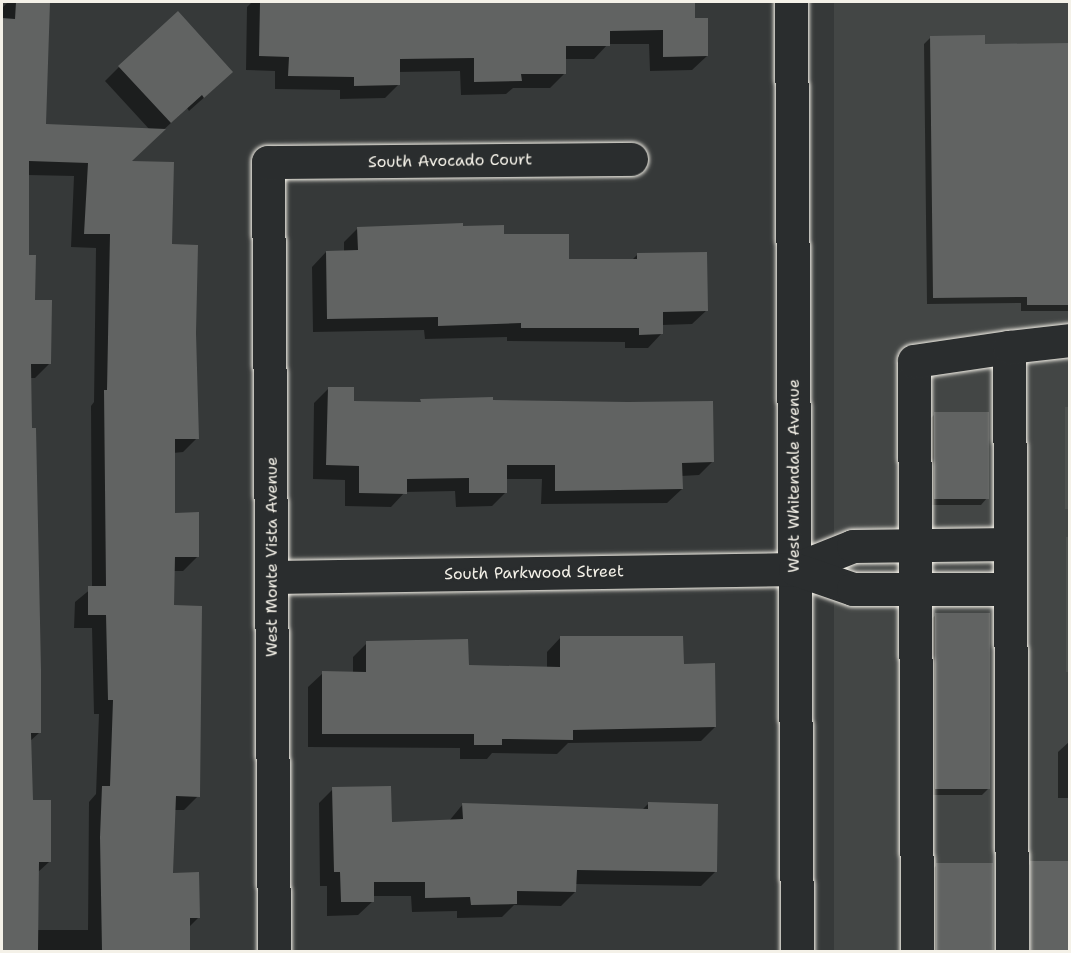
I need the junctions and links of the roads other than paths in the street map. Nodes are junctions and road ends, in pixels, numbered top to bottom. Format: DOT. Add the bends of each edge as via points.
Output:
graph roads {
  1 [pos="791,2"];
  2 [pos="631,159"];
  3 [pos="268,162"];
  4 [pos="1070,340"];
  5 [pos="1009,347"];
  6 [pos="1010,544"];
  7 [pos="916,546"];
  8 [pos="795,569"];
  9 [pos="273,577"];
  10 [pos="916,589"];
  11 [pos="1010,589"];
  12 [pos="273,951"];
  13 [pos="797,951"];
  14 [pos="917,951"];
  15 [pos="1012,951"];
  1 -- 8 [label="street, West Whitendale Avenue"];
  2 -- 3 [label="street, South Avocado Court"];
  3 -- 9 [label="street, West Monte Vista Avenue"];
  4 -- 5 [label="street"];
  5 -- 6 [label="street"];
  5 -- 7 [label="street" via="914,361"];
  6 -- 7 [label="street"];
  6 -- 11 [label="street"];
  7 -- 8 [label="street" via="853,546"];
  7 -- 10 [label="street"];
  8 -- 9 [label="street, South Parkwood Street"];
  8 -- 10 [label="street" via="853,590"];
  8 -- 13 [label="street, West Whitendale Avenue"];
  9 -- 12 [label="street, West Monte Vista Avenue"];
  10 -- 11 [label="street"];
  10 -- 14 [label="street"];
  11 -- 15 [label="street"];
}
